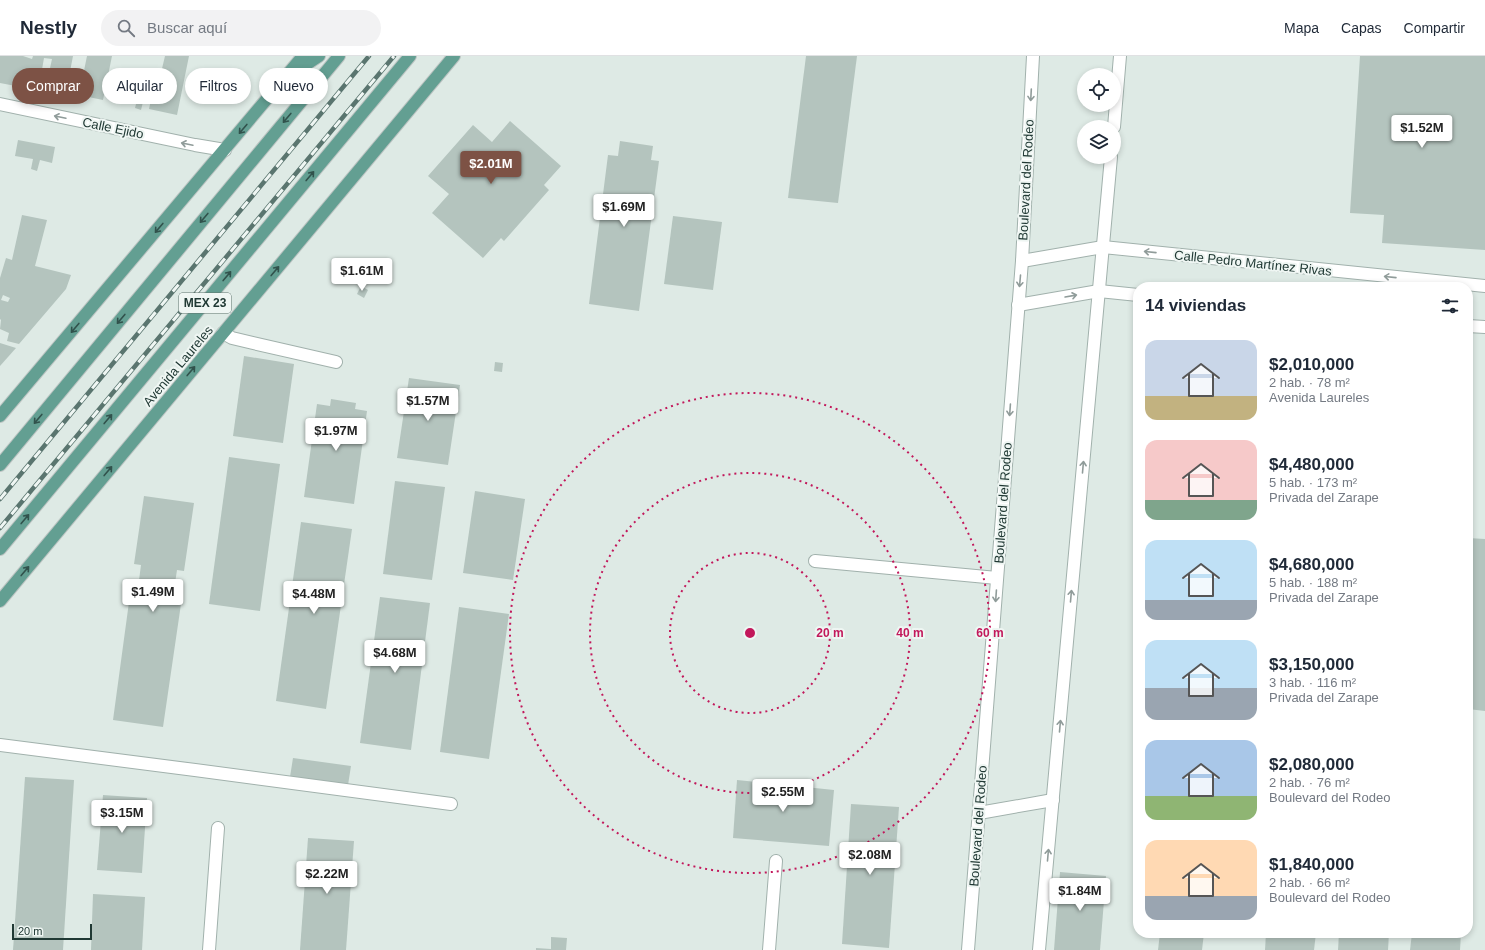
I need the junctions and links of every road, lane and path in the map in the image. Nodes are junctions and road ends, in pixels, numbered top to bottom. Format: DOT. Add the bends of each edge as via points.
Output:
graph roads {
  1 [pos="303,56"];
  2 [pos="319,56"];
  3 [pos="339,56"];
  4 [pos="410,56"];
  5 [pos="454,56"];
  6 [pos="1033,56"];
  7 [pos="1120,56"];
  8 [pos="293,68"];
  9 [pos="301,68"];
  10 [pos="0,104"];
  11 [pos="263,104"];
  12 [pos="1115,120"];
  13 [pos="225,150"];
  14 [pos="1110,164"];
  15 [pos="1103,247"];
  16 [pos="1022,261"];
  17 [pos="1446,282"];
  18 [pos="1473,285"];
  19 [pos="1485,286"];
  20 [pos="1099,291"];
  21 [pos="1133,294"];
  22 [pos="1018,305"];
  23 [pos="1473,326"];
  24 [pos="1485,327"];
  25 [pos="223,333"];
  26 [pos="336,362"];
  27 [pos="0,416"];
  28 [pos="0,465"];
  29 [pos="0,549"];
  30 [pos="815,561"];
  31 [pos="997,578"];
  32 [pos="0,601"];
  33 [pos="0,745"];
  34 [pos="1053,800"];
  35 [pos="451,804"];
  36 [pos="979,813"];
  37 [pos="218,828"];
  38 [pos="776,861"];
  39 [pos="209,950"];
  40 [pos="769,950"];
  41 [pos="968,950"];
  42 [pos="1039,950"];
  1 -- 8 [label="main road"];
  2 -- 9 [label="main road"];
  3 -- 28 [label="main road, one-way"];
  29 -- 4 [label="main road, Avenida Laureles / MEX 23, one-way"];
  25 -- 5 [label="main road, Avenida Laureles, one-way"];
  6 -- 16 [label="street, Boulevard del Rodeo, one-way"];
  7 -- 12 [label="street"];
  13 -- 10 [label="street, Calle Ejido, one-way"];
  11 -- 13 [label="main road, one-way"];
  13 -- 27 [label="main road, one-way"];
  14 -- 15 [label="street"];
  15 -- 16 [label="street, Calle Pedro Martínez Rivas"];
  17 -- 15 [label="street, Calle Pedro Martínez Rivas, one-way"];
  15 -- 20 [label="street"];
  16 -- 22 [label="street, Boulevard del Rodeo, one-way"];
  19 -- 18 [label="street, Calle Pedro Martínez Rivas, one-way"];
  20 -- 21 [label="street"];
  22 -- 20 [label="street, one-way"];
  34 -- 20 [label="street, one-way"];
  22 -- 31 [label="street, Boulevard del Rodeo, one-way"];
  23 -- 24 [label="street"];
  25 -- 26 [label="street" via="232,338"];
  32 -- 25 [label="main road, Avenida Laureles, one-way"];
  30 -- 31 [label="street"];
  31 -- 36 [label="street, Boulevard del Rodeo, one-way"];
  33 -- 35 [label="street"];
  34 -- 36 [label="street"];
  42 -- 34 [label="street, one-way"];
  36 -- 41 [label="street, Boulevard del Rodeo"];
  37 -- 39 [label="street"];
  38 -- 40 [label="street"];
}
